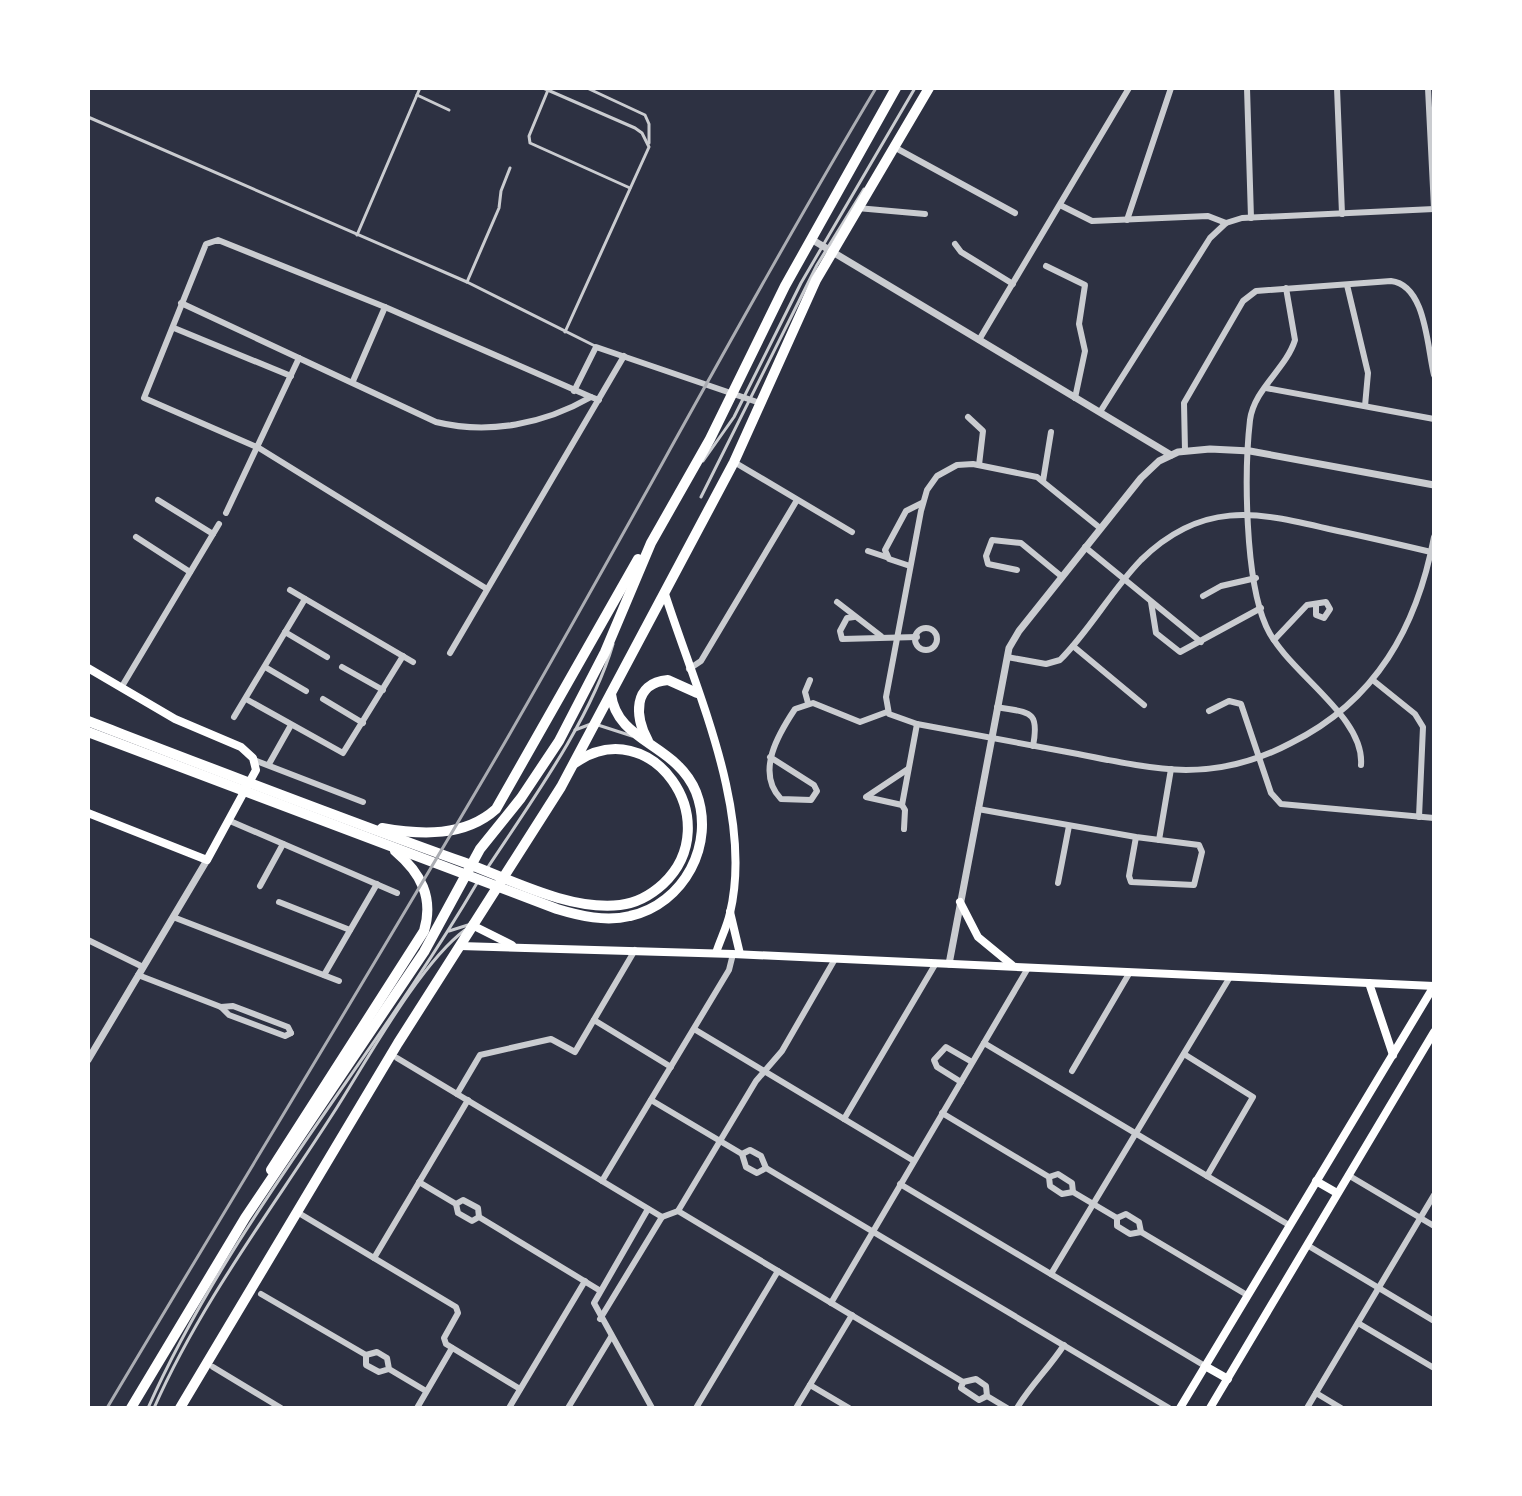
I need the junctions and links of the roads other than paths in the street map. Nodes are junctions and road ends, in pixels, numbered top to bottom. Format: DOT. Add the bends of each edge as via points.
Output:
graph roads {
  1 [pos="420,88"];
  2 [pos="587,88"];
  3 [pos="896,88"];
  4 [pos="915,88"];
  5 [pos="929,88"];
  6 [pos="1129,88"];
  7 [pos="1171,88"];
  8 [pos="1247,88"];
  9 [pos="1337,88"];
  10 [pos="1428,88"];
  11 [pos="546,89"];
  12 [pos="417,95"];
  13 [pos="449,110"];
  14 [pos="88,117"];
  15 [pos="649,147"];
  16 [pos="894,147"];
  17 [pos="886,160"];
  18 [pos="510,168"];
  19 [pos="630,188"];
  20 [pos="1060,205"];
  21 [pos="857,208"];
  22 [pos="1434,208"];
  23 [pos="1015,213"];
  24 [pos="925,214"];
  25 [pos="1342,214"];
  26 [pos="1251,218"];
  27 [pos="1127,220"];
  28 [pos="1226,223"];
  29 [pos="357,235"];
  30 [pos="811,239"];
  31 [pos="955,244"];
  32 [pos="827,248"];
  33 [pos="1046,266"];
  34 [pos="467,282"];
  35 [pos="1013,284"];
  36 [pos="1347,285"];
  37 [pos="1286,288"];
  38 [pos="181,303"];
  39 [pos="385,307"];
  40 [pos="174,328"];
  41 [pos="564,332"];
  42 [pos="979,340"];
  43 [pos="596,347"];
  44 [pos="624,356"];
  45 [pos="299,358"];
  46 [pos="1434,375"];
  47 [pos="291,376"];
  48 [pos="353,381"];
  49 [pos="1266,388"];
  50 [pos="574,391"];
  51 [pos="732,393"];
  52 [pos="1075,398"];
  53 [pos="595,399"];
  54 [pos="752,400"];
  55 [pos="1365,406"];
  56 [pos="1100,412"];
  57 [pos="968,417"];
  58 [pos="1434,419"];
  59 [pos="1051,432"];
  60 [pos="259,448"];
  61 [pos="1185,451"];
  62 [pos="1250,451"];
  63 [pos="1171,455"];
  64 [pos="734,462"];
  65 [pos="979,465"];
  66 [pos="689,476"];
  67 [pos="1043,481"];
  68 [pos="1434,485"];
  69 [pos="701,497"];
  70 [pos="158,500"];
  71 [pos="797,500"];
  72 [pos="922,503"];
  73 [pos="226,513"];
  74 [pos="1246,513"];
  75 [pos="219,524"];
  76 [pos="1100,528"];
  77 [pos="852,532"];
  78 [pos="213,534"];
  79 [pos="136,537"];
  80 [pos="1434,537"];
  81 [pos="651,543"];
  82 [pos="1085,547"];
  83 [pos="868,551"];
  84 [pos="1431,552"];
  85 [pos="886,557"];
  86 [pos="910,566"];
  87 [pos="1017,570"];
  88 [pos="190,572"];
  89 [pos="1430,575"];
  90 [pos="1061,576"];
  91 [pos="1256,578"];
  92 [pos="1124,580"];
  93 [pos="487,589"];
  94 [pos="290,590"];
  95 [pos="665,594"];
  96 [pos="1203,596"];
  97 [pos="305,599"];
  98 [pos="837,602"];
  99 [pos="1151,602"];
  100 [pos="1316,605"];
  101 [pos="1261,608"];
  102 [pos="854,617"];
  103 [pos="618,619"];
  104 [pos="285,632"];
  105 [pos="898,635"];
  106 [pos="881,636"];
  107 [pos="917,637"];
  108 [pos="1274,640"];
  109 [pos="1201,642"];
  110 [pos="1073,646"];
  111 [pos="450,653"];
  112 [pos="403,656"];
  113 [pos="327,657"];
  114 [pos="1007,657"];
  115 [pos="413,662"];
  116 [pos="265,667"];
  117 [pos="342,667"];
  118 [pos="88,668"];
  119 [pos="689,669"];
  120 [pos="810,680"];
  121 [pos="1374,681"];
  122 [pos="121,688"];
  123 [pos="383,690"];
  124 [pos="306,691"];
  125 [pos="697,693"];
  126 [pos="611,694"];
  127 [pos="246,699"];
  128 [pos="323,699"];
  129 [pos="808,703"];
  130 [pos="1144,705"];
  131 [pos="997,707"];
  132 [pos="1209,711"];
  133 [pos="887,712"];
  134 [pos="1338,715"];
  135 [pos="234,717"];
  136 [pos="88,721"];
  137 [pos="363,723"];
  138 [pos="595,724"];
  139 [pos="917,724"];
  140 [pos="291,725"];
  141 [pos="88,732"];
  142 [pos="572,732"];
  143 [pos="991,738"];
  144 [pos="645,740"];
  145 [pos="1033,746"];
  146 [pos="1422,756"];
  147 [pos="770,757"];
  148 [pos="1260,757"];
  149 [pos="1434,757"];
  150 [pos="254,760"];
  151 [pos="269,764"];
  152 [pos="573,765"];
  153 [pos="1361,765"];
  154 [pos="908,769"];
  155 [pos="1171,769"];
  156 [pos="238,784"];
  157 [pos="256,791"];
  158 [pos="363,802"];
  159 [pos="902,805"];
  160 [pos="978,809"];
  161 [pos="88,813"];
  162 [pos="1419,817"];
  163 [pos="1434,818"];
  164 [pos="230,821"];
  165 [pos="1069,826"];
  166 [pos="904,829"];
  167 [pos="1136,837"];
  168 [pos="393,838"];
  169 [pos="1159,840"];
  170 [pos="283,844"];
  171 [pos="207,860"];
  172 [pos="1058,883"];
  173 [pos="377,884"];
  174 [pos="260,886"];
  175 [pos="512,886"];
  176 [pos="397,893"];
  177 [pos="279,902"];
  178 [pos="960,902"];
  179 [pos="730,912"];
  180 [pos="173,917"];
  181 [pos="472,925"];
  182 [pos="350,930"];
  183 [pos="448,931"];
  184 [pos="88,940"];
  185 [pos="513,945"];
  186 [pos="460,946"];
  187 [pos="635,950"];
  188 [pos="716,953"];
  189 [pos="737,954"];
  190 [pos="835,959"];
  191 [pos="936,963"];
  192 [pos="949,964"];
  193 [pos="143,967"];
  194 [pos="1016,967"];
  195 [pos="1028,968"];
  196 [pos="1130,972"];
  197 [pos="138,975"];
  198 [pos="324,975"];
  199 [pos="1230,977"];
  200 [pos="339,981"];
  201 [pos="1369,983"];
  202 [pos="1434,986"];
  203 [pos="221,1007"];
  204 [pos="594,1020"];
  205 [pos="694,1029"];
  206 [pos="1434,1032"];
  207 [pos="984,1043"];
  208 [pos="91,1049"];
  209 [pos="1184,1054"];
  210 [pos="1393,1055"];
  211 [pos="397,1058"];
  212 [pos="88,1060"];
  213 [pos="972,1062"];
  214 [pos="671,1067"];
  215 [pos="763,1071"];
  216 [pos="1072,1071"];
  217 [pos="961,1082"];
  218 [pos="457,1094"];
  219 [pos="468,1100"];
  220 [pos="651,1100"];
  221 [pos="942,1113"];
  222 [pos="844,1119"];
  223 [pos="1136,1134"];
  224 [pos="720,1141"];
  225 [pos="742,1154"];
  226 [pos="914,1161"];
  227 [pos="766,1168"];
  228 [pos="1348,1174"];
  229 [pos="1207,1176"];
  230 [pos="1049,1177"];
  231 [pos="602,1181"];
  232 [pos="1316,1181"];
  233 [pos="419,1182"];
  234 [pos="900,1184"];
  235 [pos="1073,1192"];
  236 [pos="1337,1193"];
  237 [pos="1434,1195"];
  238 [pos="1093,1204"];
  239 [pos="648,1209"];
  240 [pos="678,1211"];
  241 [pos="302,1215"];
  242 [pos="662,1217"];
  243 [pos="245,1218"];
  244 [pos="1117,1218"];
  245 [pos="1420,1218"];
  246 [pos="1289,1225"];
  247 [pos="1434,1226"];
  248 [pos="872,1231"];
  249 [pos="1141,1232"];
  250 [pos="1307,1245"];
  251 [pos="374,1258"];
  252 [pos="778,1271"];
  253 [pos="1051,1274"];
  254 [pos="585,1281"];
  255 [pos="1379,1288"];
  256 [pos="599,1290"];
  257 [pos="261,1294"];
  258 [pos="1247,1295"];
  259 [pos="831,1303"];
  260 [pos="852,1315"];
  261 [pos="600,1319"];
  262 [pos="1434,1321"];
  263 [pos="1358,1323"];
  264 [pos="611,1337"];
  265 [pos="1064,1345"];
  266 [pos="452,1348"];
  267 [pos="1205,1366"];
  268 [pos="213,1367"];
  269 [pos="1434,1368"];
  270 [pos="1228,1379"];
  271 [pos="963,1382"];
  272 [pos="810,1385"];
  273 [pos="520,1389"];
  274 [pos="426,1391"];
  275 [pos="1316,1393"];
  276 [pos="987,1396"];
  277 [pos="131,1408"];
  278 [pos="148,1408"];
  279 [pos="154,1408"];
  280 [pos="180,1408"];
  281 [pos="281,1408"];
  282 [pos="417,1408"];
  283 [pos="509,1408"];
  284 [pos="568,1408"];
  285 [pos="652,1408"];
  286 [pos="696,1408"];
  287 [pos="796,1408"];
  288 [pos="849,1408"];
  289 [pos="1007,1408"];
  290 [pos="1017,1408"];
  291 [pos="1169,1408"];
  292 [pos="1180,1408"];
  293 [pos="1210,1408"];
  294 [pos="1307,1408"];
  295 [pos="1341,1408"];
  1 -- 12 [label="lane"];
  2 -- 15 [label="lane" via="645,115"];
  3 -- 30 [label="highway"];
  4 -- 32 [label="lane"];
  5 -- 16 [label="highway"];
  6 -- 20 [label="street"];
  7 -- 27 [label="street"];
  8 -- 26 [label="street"];
  9 -- 25 [label="street"];
  10 -- 22 [label="street"];
  11 -- 15 [label="lane" via="635,128"];
  11 -- 19 [label="lane" via="530,143"];
  12 -- 13 [label="lane"];
  12 -- 29 [label="lane"];
  14 -- 29 [label="lane"];
  15 -- 19 [label="lane"];
  16 -- 17 [label="highway"];
  16 -- 23 [label="street"];
  17 -- 21 [label="highway"];
  17 -- 32 [label="lane"];
  18 -- 34 [label="lane"];
  19 -- 41 [label="lane"];
  20 -- 27 [label="street" via="1086,220"];
  20 -- 35 [label="street"];
  21 -- 24 [label="street"];
  21 -- 32 [label="highway"];
  22 -- 25 [label="street"];
  25 -- 26 [label="street"];
  26 -- 28 [label="street"];
  27 -- 28 [label="street" via="1213,216"];
  28 -- 56 [label="street" via="1210,238"];
  29 -- 34 [label="lane"];
  30 -- 32 [label="street"];
  30 -- 51 [label="highway"];
  31 -- 35 [label="street"];
  32 -- 42 [label="street"];
  32 -- 54 [label="highway"];
  32 -- 54 [label="lane"];
  33 -- 52 [label="street" via="1085,285 1079,320 1085,351"];
  34 -- 41 [label="lane"];
  35 -- 42 [label="street"];
  36 -- 37 [label="street"];
  36 -- 46 [label="street" via="1391,281 1411,289"];
  36 -- 55 [label="street" via="1368,373"];
  37 -- 49 [label="street" via="1295,340"];
  37 -- 61 [label="street" via="1256,291 1243,301 1186,397 1181,416"];
  38 -- 39 [label="street" via="206,244 213,239"];
  38 -- 40 [label="street"];
  38 -- 45 [label="street"];
  39 -- 48 [label="street"];
  39 -- 50 [label="street"];
  40 -- 47 [label="street"];
  40 -- 60 [label="street" via="144,398"];
  41 -- 43 [label="lane"];
  42 -- 52 [label="street"];
  43 -- 44 [label="street"];
  43 -- 50 [label="street"];
  44 -- 51 [label="street"];
  44 -- 53 [label="street"];
  45 -- 47 [label="street"];
  45 -- 48 [label="street"];
  47 -- 60 [label="street"];
  48 -- 53 [label="street" via="424,418 470,429 535,420"];
  49 -- 55 [label="street"];
  49 -- 62 [label="street" via="1251,416"];
  50 -- 53 [label="street"];
  51 -- 54 [label="street"];
  51 -- 66 [label="highway"];
  52 -- 56 [label="street"];
  53 -- 93 [label="street"];
  54 -- 64 [label="highway"];
  54 -- 66 [label="lane"];
  54 -- 69 [label="lane"];
  55 -- 58 [label="street"];
  56 -- 63 [label="street"];
  57 -- 65 [label="street" via="983,431"];
  59 -- 67 [label="street"];
  60 -- 73 [label="street"];
  60 -- 93 [label="street"];
  61 -- 62 [label="street"];
  61 -- 63 [label="street"];
  62 -- 68 [label="street"];
  62 -- 74 [label="street"];
  63 -- 76 [label="street" via="1148,470"];
  64 -- 71 [label="street"];
  64 -- 95 [label="highway"];
  65 -- 67 [label="street"];
  65 -- 72 [label="street" via="957,465 941,473"];
  66 -- 81 [label="highway"];
  67 -- 76 [label="street"];
  70 -- 78 [label="street"];
  71 -- 77 [label="street"];
  71 -- 119 [label="street" via="701,661"];
  72 -- 85 [label="street" via="903,515 886,546"];
  72 -- 86 [label="street"];
  74 -- 84 [label="street"];
  74 -- 91 [label="street"];
  74 -- 92 [label="street" via="1219,515 1186,527 1154,548"];
  75 -- 78 [label="street"];
  76 -- 82 [label="street"];
  78 -- 88 [label="street"];
  79 -- 88 [label="street"];
  80 -- 84 [label="street"];
  81 -- 103 [label="highway"];
  81 -- 168 [label="highway" via="496,809 451,830"];
  82 -- 90 [label="street"];
  82 -- 92 [label="street"];
  83 -- 85 [label="street"];
  84 -- 89 [label="street"];
  85 -- 86 [label="street"];
  86 -- 105 [label="street"];
  87 -- 90 [label="street" via="988,564 992,540 1021,543"];
  88 -- 122 [label="street"];
  89 -- 121 [label="street"];
  90 -- 114 [label="street" via="1019,631"];
  91 -- 96 [label="street"];
  91 -- 101 [label="street"];
  92 -- 99 [label="street"];
  92 -- 110 [label="street"];
  93 -- 111 [label="street"];
  94 -- 97 [label="street"];
  95 -- 119 [label="main road"];
  95 -- 126 [label="highway"];
  97 -- 104 [label="street"];
  97 -- 112 [label="street"];
  98 -- 102 [label="street"];
  99 -- 109 [label="street"];
  99 -- 109 [label="street" via="1156,633 1180,652"];
  100 -- 108 [label="street" via="1307,605"];
  101 -- 108 [label="street"];
  101 -- 109 [label="street"];
  102 -- 106 [label="street"];
  102 -- 106 [label="street" via="847,618 842,639"];
  103 -- 142 [label="lane" via="610,655"];
  103 -- 243 [label="highway" via="559,741 480,849 424,952"];
  104 -- 113 [label="street"];
  104 -- 116 [label="street"];
  105 -- 106 [label="street"];
  105 -- 107 [label="street"];
  105 -- 133 [label="street"];
  108 -- 134 [label="street"];
  110 -- 114 [label="street" via="1051,664"];
  110 -- 130 [label="street"];
  112 -- 115 [label="street"];
  112 -- 123 [label="street"];
  114 -- 131 [label="street"];
  116 -- 124 [label="street"];
  116 -- 127 [label="street"];
  117 -- 123 [label="street"];
  118 -- 122 [label="main road"];
  119 -- 125 [label="main road"];
  120 -- 129 [label="street"];
  121 -- 134 [label="street"];
  121 -- 146 [label="street" via="1421,722"];
  122 -- 150 [label="main road" via="241,747"];
  123 -- 137 [label="street"];
  125 -- 144 [label="highway" via="668,680 647,688 637,709"];
  125 -- 179 [label="main road" via="731,806"];
  126 -- 138 [label="highway"];
  126 -- 144 [label="highway" via="619,718"];
  127 -- 135 [label="street"];
  127 -- 140 [label="street"];
  128 -- 137 [label="street"];
  129 -- 133 [label="street" via="860,722"];
  129 -- 147 [label="street" via="795,709"];
  131 -- 143 [label="street"];
  131 -- 145 [label="street" via="1034,717"];
  132 -- 148 [label="street" via="1239,702"];
  133 -- 139 [label="street"];
  134 -- 148 [label="street"];
  134 -- 153 [label="street" via="1360,743"];
  136 -- 156 [label="highway"];
  137 -- 140 [label="street" via="341,753"];
  138 -- 142 [label="lane"];
  138 -- 144 [label="lane"];
  138 -- 152 [label="highway"];
  139 -- 143 [label="street"];
  139 -- 154 [label="street"];
  140 -- 151 [label="street"];
  141 -- 156 [label="highway"];
  142 -- 183 [label="lane"];
  143 -- 145 [label="street"];
  143 -- 160 [label="street"];
  144 -- 175 [label="highway" via="681,767 701,812 698,853 678,889 649,910 610,919 568,912"];
  145 -- 155 [label="street"];
  146 -- 149 [label="street"];
  146 -- 162 [label="street"];
  147 -- 147 [label="street" via="812,782 814,797 802,802 778,797"];
  148 -- 155 [label="street" via="1212,768"];
  148 -- 162 [label="street" via="1271,793 1285,805"];
  150 -- 151 [label="street"];
  150 -- 164 [label="main road" via="255,775"];
  151 -- 158 [label="street"];
  152 -- 175 [label="highway" via="592,754 620,750 661,767 678,788 686,810 682,858 654,891 621,904 577,901"];
  152 -- 181 [label="highway"];
  154 -- 159 [label="street"];
  154 -- 159 [label="street" via="866,797"];
  155 -- 169 [label="street"];
  156 -- 157 [label="highway"];
  157 -- 168 [label="highway"];
  157 -- 168 [label="highway"];
  159 -- 166 [label="street"];
  160 -- 165 [label="street"];
  160 -- 178 [label="street"];
  161 -- 171 [label="main road"];
  162 -- 163 [label="street"];
  164 -- 170 [label="street"];
  164 -- 171 [label="main road"];
  165 -- 167 [label="street"];
  165 -- 172 [label="street"];
  167 -- 169 [label="street"];
  167 -- 169 [label="street" via="1131,882 1194,885 1202,852 1196,844"];
  168 -- 175 [label="highway"];
  168 -- 243 [label="highway" via="422,882 429,907 426,923 417,946"];
  170 -- 173 [label="street"];
  170 -- 174 [label="street"];
  171 -- 180 [label="street"];
  173 -- 176 [label="street"];
  173 -- 182 [label="street"];
  177 -- 182 [label="street"];
  178 -- 192 [label="street"];
  178 -- 194 [label="main road" via="978,937"];
  179 -- 188 [label="main road"];
  179 -- 189 [label="main road"];
  180 -- 193 [label="street"];
  180 -- 198 [label="street"];
  181 -- 183 [label="lane"];
  181 -- 185 [label="main road"];
  181 -- 186 [label="highway"];
  181 -- 279 [label="lane" via="429,968 264,1215 182,1350"];
  182 -- 198 [label="street"];
  183 -- 278 [label="lane" via="252,1224 169,1362"];
  184 -- 193 [label="street"];
  185 -- 186 [label="main road"];
  185 -- 187 [label="main road"];
  186 -- 280 [label="highway"];
  187 -- 188 [label="main road"];
  187 -- 204 [label="street"];
  188 -- 189 [label="main road"];
  189 -- 190 [label="main road"];
  189 -- 205 [label="street"];
  190 -- 191 [label="main road"];
  190 -- 215 [label="street" via="782,1051"];
  191 -- 192 [label="main road"];
  191 -- 222 [label="street"];
  192 -- 194 [label="main road"];
  193 -- 197 [label="street"];
  194 -- 195 [label="main road"];
  195 -- 196 [label="main road"];
  195 -- 207 [label="street"];
  196 -- 199 [label="main road"];
  196 -- 216 [label="street"];
  197 -- 203 [label="street"];
  197 -- 208 [label="street"];
  198 -- 200 [label="street"];
  199 -- 201 [label="main road"];
  199 -- 209 [label="street"];
  201 -- 202 [label="main road"];
  201 -- 210 [label="main road"];
  202 -- 210 [label="main road"];
  203 -- 203 [label="street" via="285,1036 291,1033 288,1027 233,1006"];
  204 -- 214 [label="street"];
  204 -- 218 [label="street" via="575,1052 551,1039 480,1055"];
  205 -- 214 [label="street"];
  205 -- 215 [label="street"];
  206 -- 228 [label="main road"];
  207 -- 213 [label="street"];
  207 -- 223 [label="street"];
  208 -- 212 [label="street"];
  209 -- 223 [label="street"];
  209 -- 229 [label="street" via="1253,1097"];
  210 -- 232 [label="main road"];
  211 -- 218 [label="street"];
  213 -- 217 [label="street"];
  213 -- 217 [label="street" via="946,1047 934,1060 935,1066"];
  214 -- 220 [label="street"];
  215 -- 222 [label="street"];
  215 -- 224 [label="street"];
  217 -- 221 [label="street"];
  218 -- 219 [label="street"];
  219 -- 231 [label="street"];
  219 -- 233 [label="street"];
  220 -- 224 [label="street"];
  220 -- 231 [label="street"];
  221 -- 226 [label="street"];
  221 -- 230 [label="street"];
  222 -- 226 [label="street"];
  223 -- 229 [label="street"];
  223 -- 238 [label="street"];
  224 -- 225 [label="street"];
  224 -- 240 [label="street"];
  225 -- 227 [label="street" via="750,1150 761,1156"];
  225 -- 227 [label="street" via="746,1167 757,1173"];
  226 -- 234 [label="street"];
  227 -- 248 [label="street"];
  228 -- 236 [label="main road"];
  228 -- 245 [label="street"];
  229 -- 246 [label="street"];
  230 -- 235 [label="street" via="1050,1186 1062,1194"];
  230 -- 235 [label="street" via="1067,1178"];
  231 -- 239 [label="street"];
  232 -- 236 [label="main road"];
  232 -- 246 [label="main road"];
  233 -- 251 [label="street"];
  233 -- 254 [label="street" via="456,1204 458,1213 472,1221 479,1217"];
  234 -- 248 [label="street"];
  234 -- 253 [label="street"];
  235 -- 238 [label="street"];
  236 -- 250 [label="main road"];
  237 -- 245 [label="street"];
  238 -- 244 [label="street"];
  238 -- 253 [label="street"];
  239 -- 242 [label="street"];
  239 -- 256 [label="street"];
  240 -- 242 [label="street"];
  240 -- 252 [label="street"];
  241 -- 251 [label="street"];
  242 -- 261 [label="street"];
  243 -- 277 [label="highway"];
  244 -- 249 [label="street" via="1117,1226 1130,1234"];
  244 -- 249 [label="street" via="1134,1217"];
  245 -- 247 [label="street"];
  245 -- 255 [label="street"];
  246 -- 258 [label="main road"];
  248 -- 259 [label="street"];
  248 -- 265 [label="street"];
  249 -- 258 [label="street"];
  250 -- 255 [label="street"];
  250 -- 270 [label="main road"];
  251 -- 266 [label="street" via="457,1308 444,1338"];
  252 -- 259 [label="street"];
  252 -- 286 [label="street"];
  253 -- 267 [label="street"];
  254 -- 256 [label="street"];
  254 -- 273 [label="street"];
  255 -- 262 [label="street"];
  255 -- 263 [label="street"];
  256 -- 261 [label="street" via="594,1303"];
  257 -- 274 [label="street" via="366,1355 377,1352 387,1358 389,1369"];
  258 -- 267 [label="main road"];
  259 -- 260 [label="street"];
  260 -- 271 [label="street"];
  260 -- 272 [label="street"];
  261 -- 264 [label="street"];
  263 -- 269 [label="street"];
  263 -- 275 [label="street"];
  264 -- 284 [label="street"];
  264 -- 285 [label="street"];
  265 -- 290 [label="street"];
  265 -- 291 [label="street"];
  266 -- 273 [label="street"];
  266 -- 274 [label="street"];
  267 -- 270 [label="main road"];
  267 -- 292 [label="main road"];
  268 -- 281 [label="street"];
  270 -- 293 [label="main road"];
  271 -- 276 [label="street" via="976,1379 986,1386"];
  271 -- 276 [label="street" via="966,1394 979,1400"];
  272 -- 287 [label="street"];
  272 -- 288 [label="street"];
  273 -- 283 [label="street"];
  274 -- 282 [label="street"];
  275 -- 294 [label="street"];
  275 -- 295 [label="street"];
  276 -- 289 [label="street"];
}
